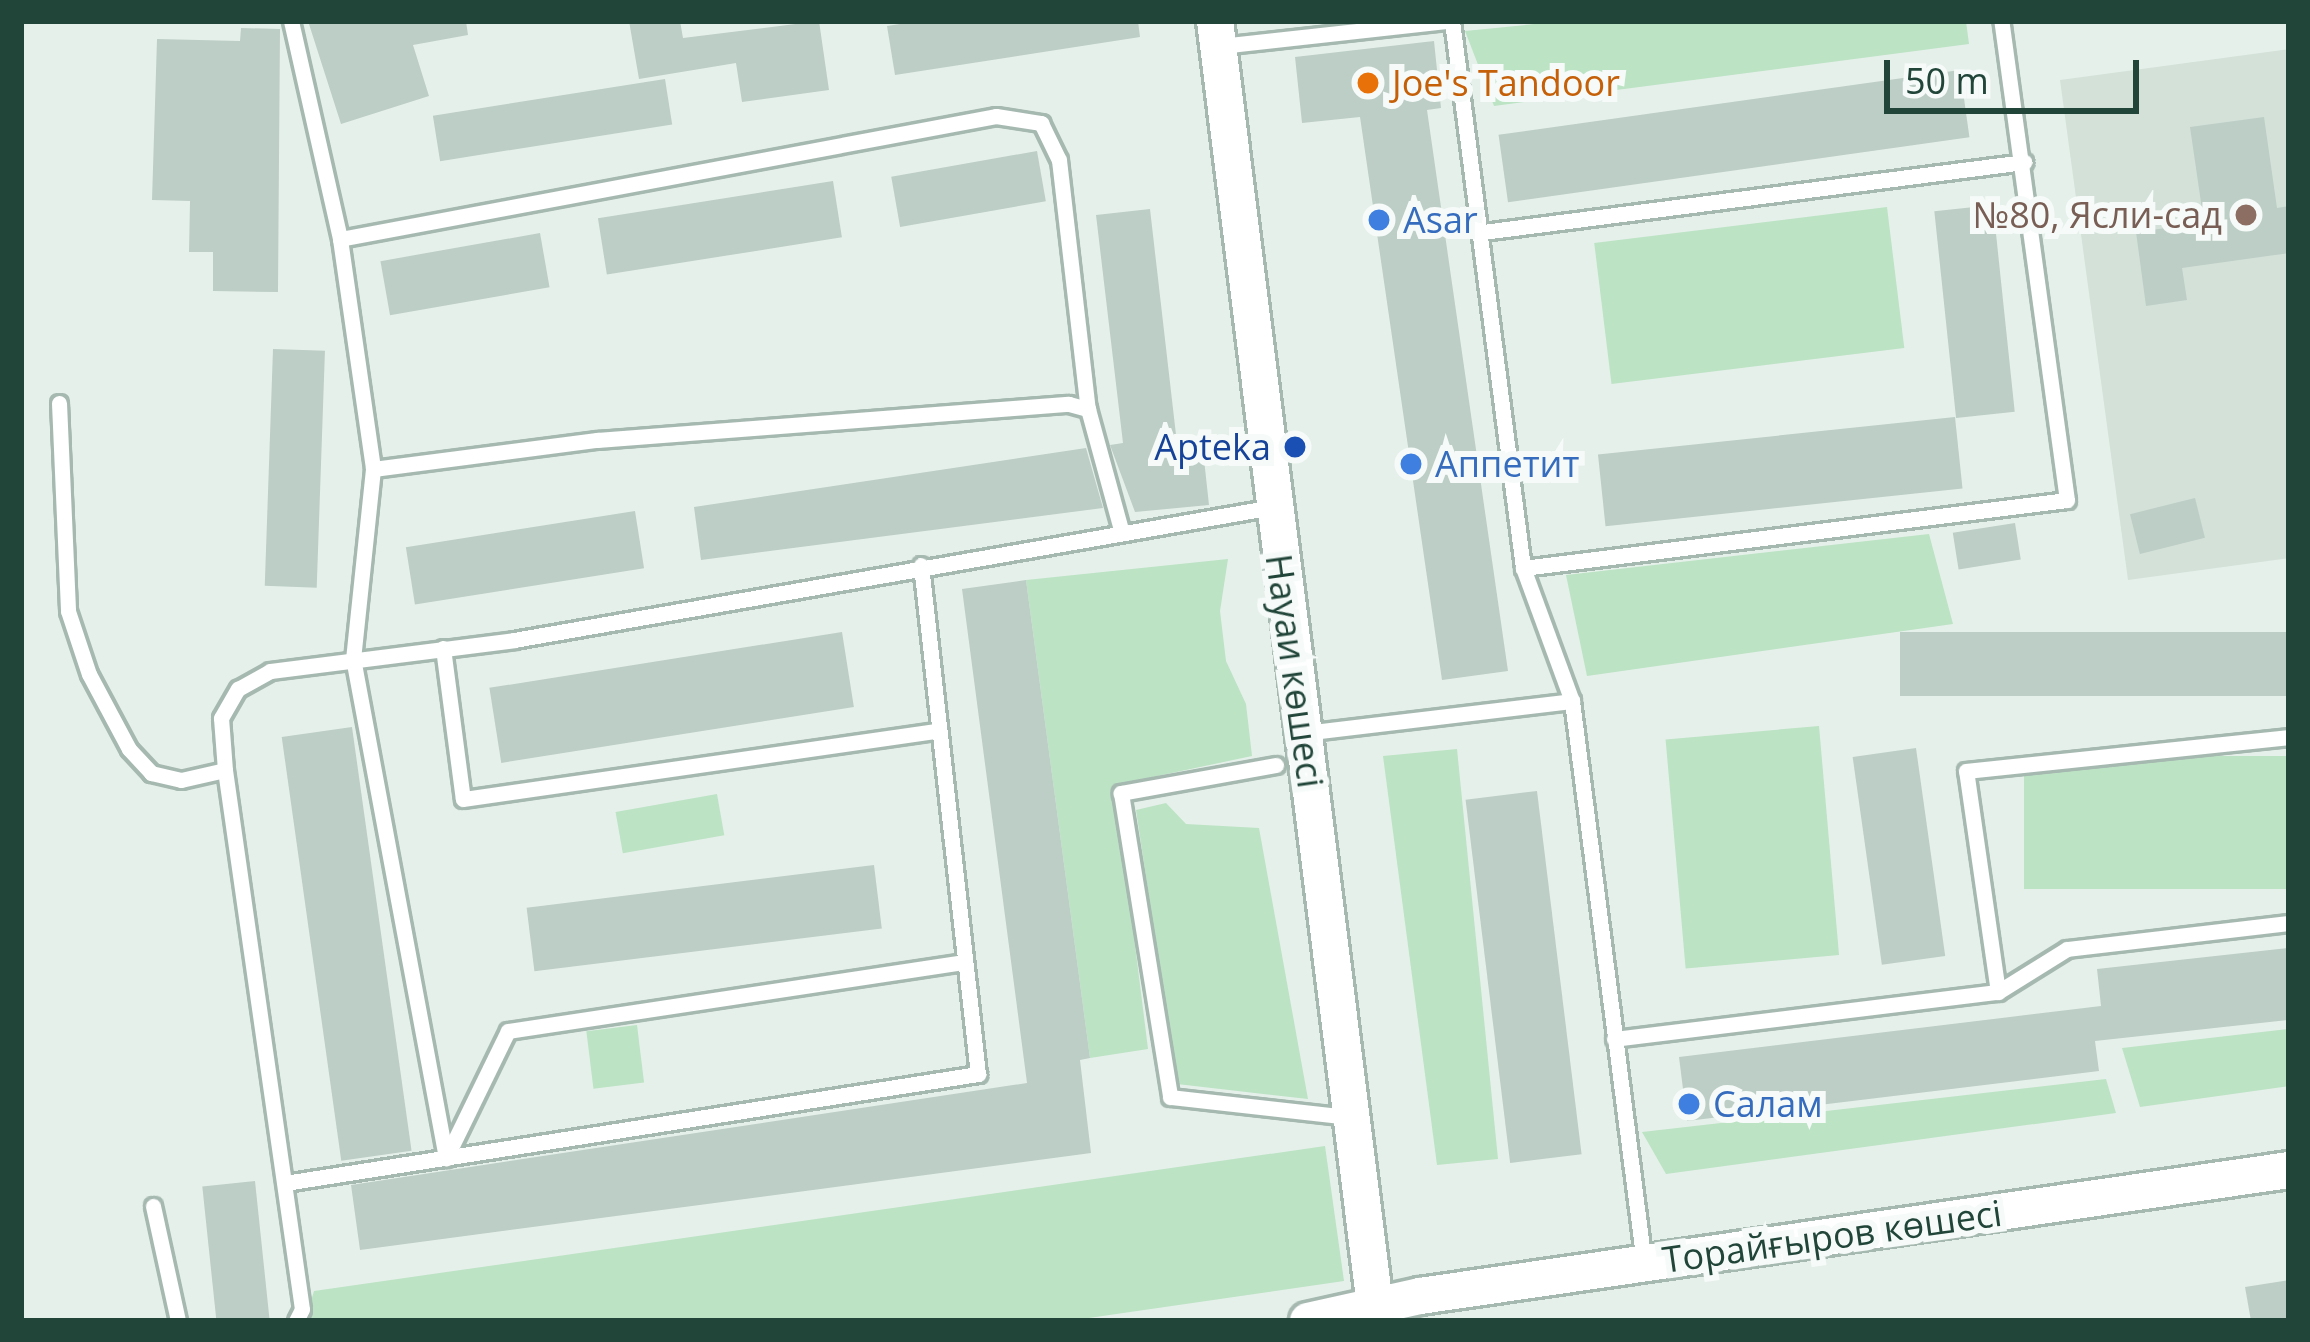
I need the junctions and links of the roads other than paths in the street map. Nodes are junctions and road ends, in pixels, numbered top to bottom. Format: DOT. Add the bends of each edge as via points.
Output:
graph roads {
  1 [pos="291,21"];
  2 [pos="1450,21"];
  3 [pos="2000,21"];
  4 [pos="1216,34"];
  5 [pos="2024,162"];
  6 [pos="1483,232"];
  7 [pos="340,239"];
  8 [pos="59,403"];
  9 [pos="1088,409"];
  10 [pos="373,469"];
  11 [pos="1273,507"];
  12 [pos="1121,530"];
  13 [pos="921,565"];
  14 [pos="1523,568"];
  15 [pos="443,648"];
  16 [pos="353,658"];
  17 [pos="1572,701"];
  18 [pos="939,730"];
  19 [pos="1304,734"];
  20 [pos="2289,736"];
  21 [pos="1276,765"];
  22 [pos="225,770"];
  23 [pos="2289,923"];
  24 [pos="964,962"];
  25 [pos="1998,992"];
  26 [pos="1614,1039"];
  27 [pos="1352,1117"];
  28 [pos="446,1158"];
  29 [pos="2289,1170"];
  30 [pos="286,1183"];
  31 [pos="153,1206"];
  32 [pos="1644,1263"];
  33 [pos="1376,1312"];
  34 [pos="178,1321"];
  35 [pos="296,1321"];
  36 [pos="1308,1321"];
  1 -- 7 [label="lane"];
  2 -- 4 [label="lane"];
  2 -- 6 [label="lane"];
  3 -- 5 [label="lane"];
  4 -- 11 [label="street, Науаи көшесі"];
  5 -- 6 [label="lane"];
  5 -- 14 [label="lane" via="2067,500"];
  6 -- 14 [label="lane"];
  7 -- 9 [label="lane" via="996,116 1041,123 1058,160"];
  7 -- 10 [label="lane"];
  8 -- 22 [label="lane" via="68,611 88,674 151,773 181,780"];
  9 -- 10 [label="lane" via="1050,402 597,440"];
  9 -- 12 [label="lane"];
  10 -- 16 [label="lane"];
  11 -- 12 [label="lane"];
  11 -- 19 [label="street, Науаи көшесі"];
  12 -- 13 [label="lane"];
  13 -- 15 [label="lane"];
  13 -- 18 [label="lane"];
  14 -- 17 [label="lane"];
  15 -- 16 [label="lane"];
  15 -- 18 [label="lane" via="463,799"];
  16 -- 22 [label="lane" via="270,671 238,688 221,718"];
  16 -- 28 [label="lane"];
  17 -- 19 [label="lane"];
  17 -- 26 [label="lane"];
  18 -- 24 [label="lane"];
  19 -- 27 [label="street, Науаи көшесі"];
  20 -- 25 [label="lane" via="1966,771"];
  21 -- 27 [label="lane" via="1121,793 1170,1097"];
  22 -- 30 [label="lane"];
  23 -- 25 [label="lane" via="2067,949"];
  24 -- 28 [label="lane" via="508,1031"];
  24 -- 28 [label="lane" via="978,1074"];
  25 -- 26 [label="lane"];
  26 -- 32 [label="lane"];
  27 -- 33 [label="street, Науаи көшесі"];
  28 -- 30 [label="lane"];
  29 -- 32 [label="street, Торайғыров көшесі"];
  30 -- 35 [label="lane" via="302,1309"];
  31 -- 34 [label="lane"];
  32 -- 33 [label="street, Торайғыров көшесі"];
  33 -- 36 [label="street, Торайғыров көшесі"];
}
